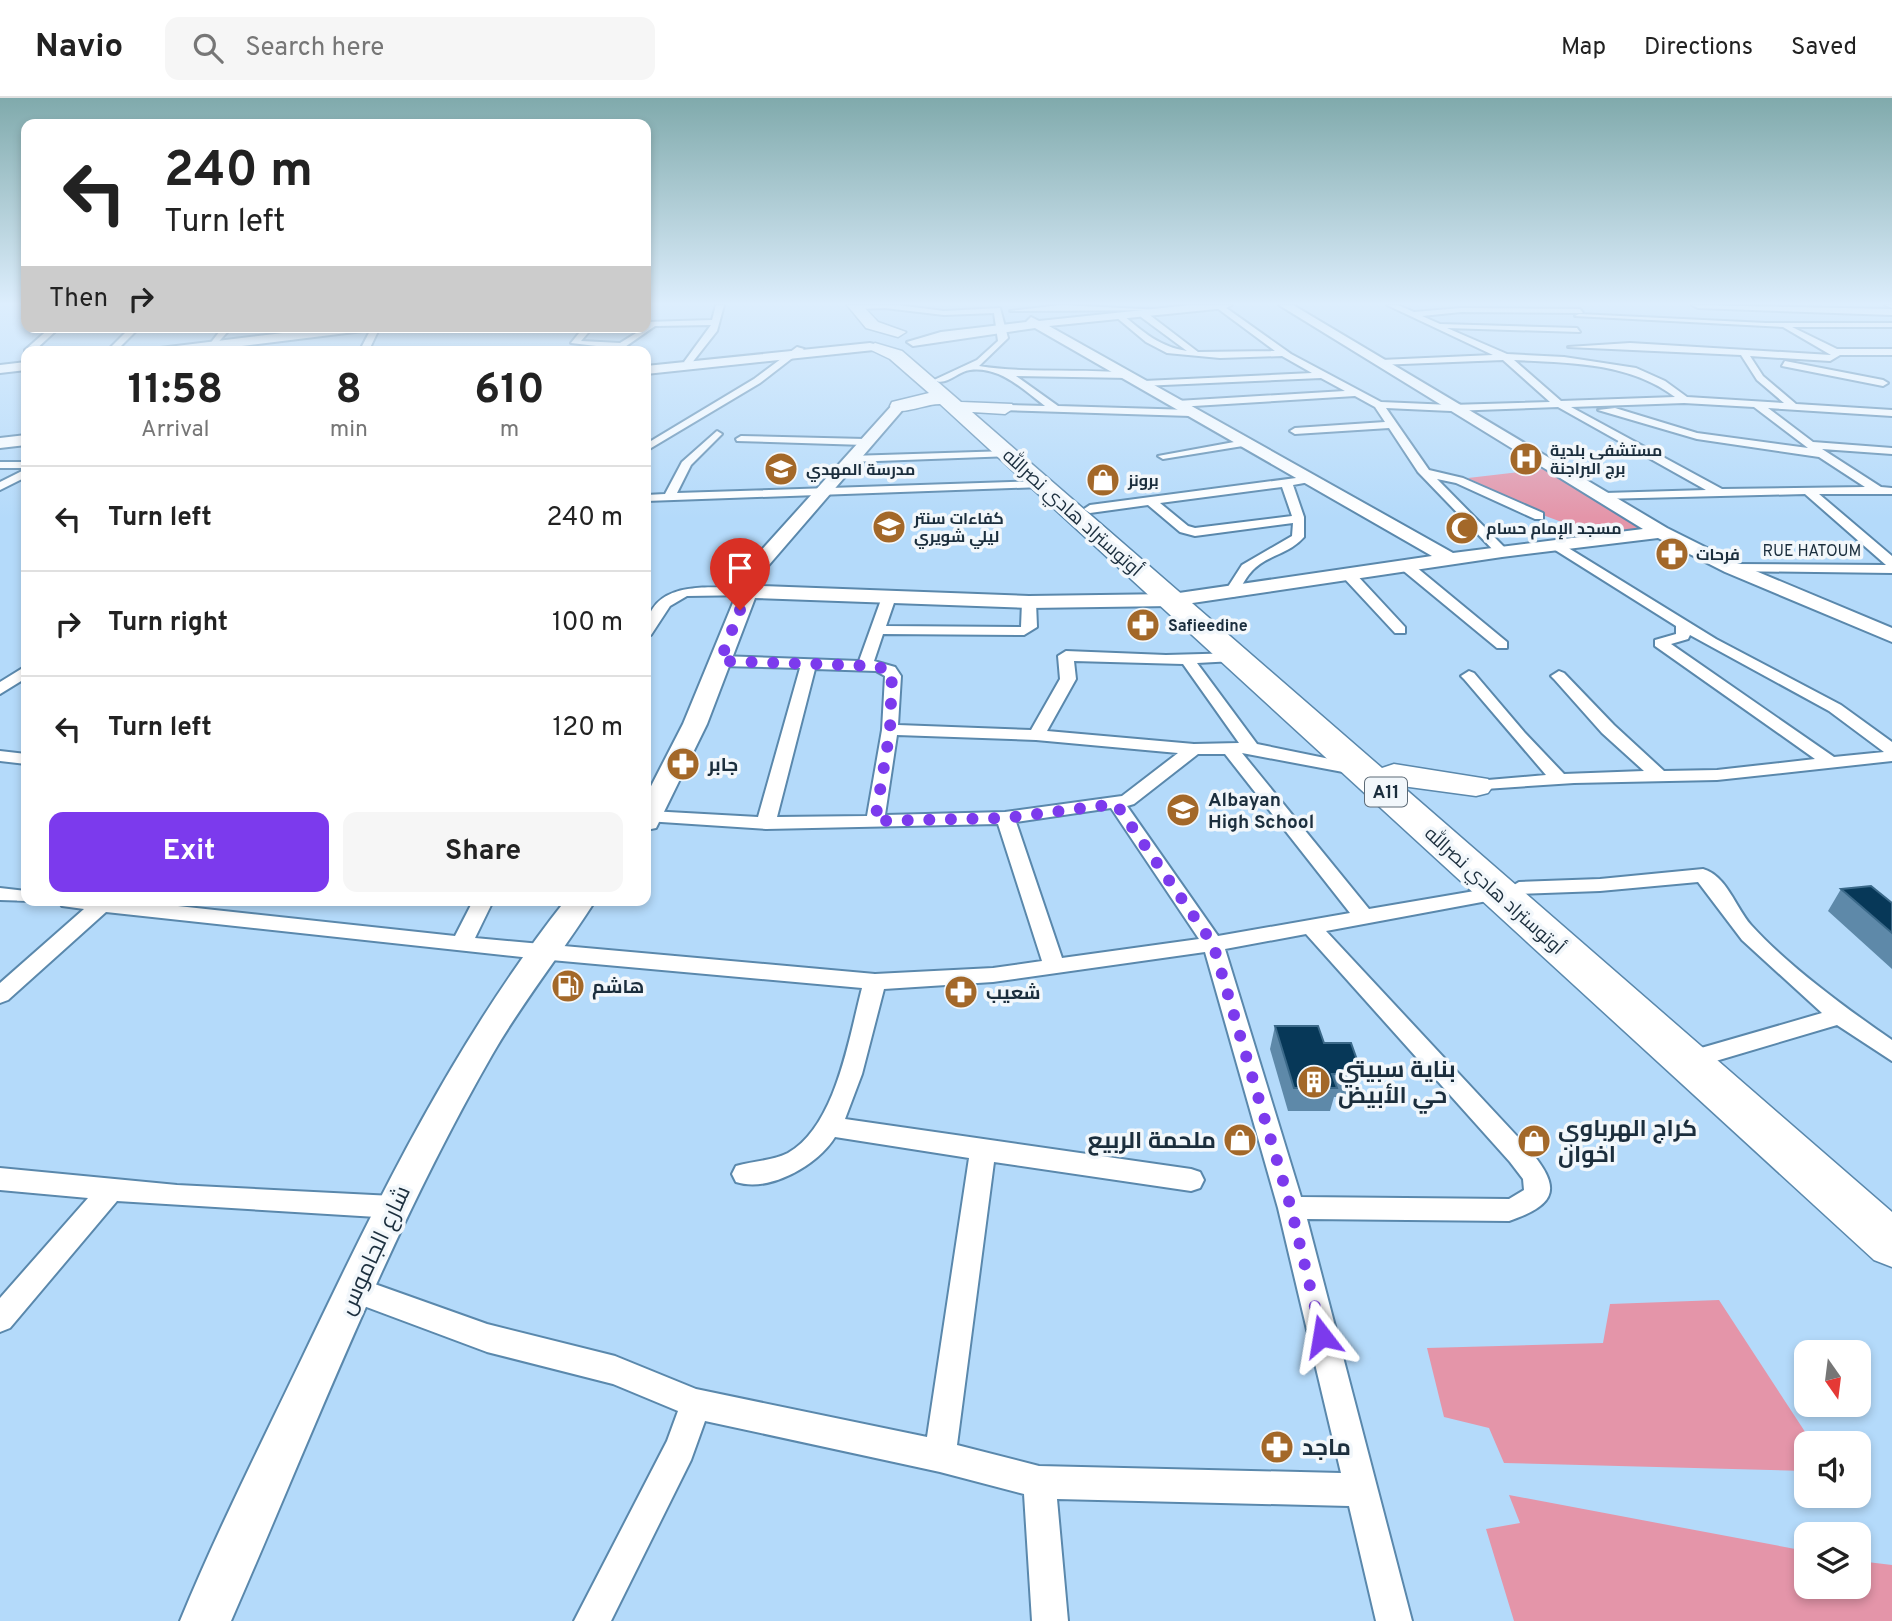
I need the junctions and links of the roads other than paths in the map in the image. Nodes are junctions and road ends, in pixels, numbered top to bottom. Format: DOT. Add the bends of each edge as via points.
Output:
graph roads {
  1 [pos="758,376"];
  2 [pos="915,376"];
  3 [pos="917,376"];
  4 [pos="930,376"];
  5 [pos="933,376"];
  6 [pos="959,376"];
  7 [pos="1011,376"];
  8 [pos="1127,376"];
  9 [pos="1301,376"];
  10 [pos="1324,376"];
  11 [pos="1401,376"];
  12 [pos="1527,376"];
  13 [pos="1647,376"];
  14 [pos="1759,376"];
  15 [pos="1847,376"];
  16 [pos="1144,384"];
  17 [pos="1889,384"];
  18 [pos="1357,393"];
  19 [pos="1684,400"];
  20 [pos="1557,403"];
  21 [pos="1754,403"];
  22 [pos="1379,405"];
  23 [pos="1793,405"];
  24 [pos="899,406"];
  25 [pos="1184,408"];
  26 [pos="1451,408"];
  27 [pos="1055,409"];
  28 [pos="1877,411"];
  29 [pos="1572,412"];
  30 [pos="1892,413"];
  31 [pos="1390,425"];
  32 [pos="1892,426"];
  33 [pos="1295,431"];
  34 [pos="717,434"];
  35 [pos="741,439"];
  36 [pos="21,440"];
  37 [pos="0,442"];
  38 [pos="865,442"];
  39 [pos="1245,443"];
  40 [pos="1810,444"];
  41 [pos="651,445"];
  42 [pos="1892,451"];
  43 [pos="1008,454"];
  44 [pos="1821,454"];
  45 [pos="1163,456"];
  46 [pos="850,459"];
  47 [pos="0,465"];
  48 [pos="21,465"];
  49 [pos="1425,473"];
  50 [pos="21,475"];
  51 [pos="1311,479"];
  52 [pos="1286,483"];
  53 [pos="1042,484"];
  54 [pos="0,487"];
  55 [pos="1808,490"];
  56 [pos="1886,491"];
  57 [pos="819,493"];
  58 [pos="1723,494"];
  59 [pos="1605,497"];
  60 [pos="651,498"];
  61 [pos="669,498"];
  62 [pos="1150,501"];
  63 [pos="1090,509"];
  64 [pos="1539,516"];
  65 [pos="1297,519"];
  66 [pos="1661,532"];
  67 [pos="1557,545"];
  68 [pos="1502,551"];
  69 [pos="1451,559"];
  70 [pos="1892,563"];
  71 [pos="1405,565"];
  72 [pos="1732,568"];
  73 [pos="1892,569"];
  74 [pos="1348,574"];
  75 [pos="748,592"];
  76 [pos="1231,593"];
  77 [pos="889,597"];
  78 [pos="1182,599"];
  79 [pos="1029,602"];
  80 [pos="651,624"];
  81 [pos="1683,625"];
  82 [pos="877,630"];
  83 [pos="1400,630"];
  84 [pos="1892,636"];
  85 [pos="1502,645"];
  86 [pos="1234,656"];
  87 [pos="1187,659"];
  88 [pos="720,661"];
  89 [pos="809,664"];
  90 [pos="865,666"];
  91 [pos="21,674"];
  92 [pos="1469,676"];
  93 [pos="1559,676"];
  94 [pos="0,689"];
  95 [pos="890,730"];
  96 [pos="1036,736"];
  97 [pos="1229,748"];
  98 [pos="1251,748"];
  99 [pos="1194,749"];
  100 [pos="1892,750"];
  101 [pos="1892,756"];
  102 [pos="0,757"];
  103 [pos="21,759"];
  104 [pos="1833,764"];
  105 [pos="1379,773"];
  106 [pos="1661,777"];
  107 [pos="1559,779"];
  108 [pos="1476,786"];
  109 [pos="1116,804"];
  110 [pos="651,813"];
  111 [pos="1441,816"];
  112 [pos="1005,818"];
  113 [pos="651,819"];
  114 [pos="875,821"];
  115 [pos="766,823"];
  116 [pos="1508,890"];
  117 [pos="0,894"];
  118 [pos="21,896"];
  119 [pos="100,906"];
  120 [pos="111,906"];
  121 [pos="480,906"];
  122 [pos="577,906"];
  123 [pos="1364,917"];
  124 [pos="1311,927"];
  125 [pos="462,942"];
  126 [pos="1213,944"];
  127 [pos="540,952"];
  128 [pos="1054,966"];
  129 [pos="875,982"];
  130 [pos="0,995"];
  131 [pos="1840,1016"];
  132 [pos="1892,1052"];
  133 [pos="1709,1054"];
  134 [pos="829,1126"];
  135 [pos="983,1150"];
  136 [pos="745,1174"];
  137 [pos="0,1179"];
  138 [pos="1191,1180"];
  139 [pos="110,1191"];
  140 [pos="393,1207"];
  141 [pos="1291,1208"];
  142 [pos="1892,1215"];
  143 [pos="1892,1244"];
  144 [pos="355,1290"];
  145 [pos="0,1319"];
  146 [pos="696,1404"];
  147 [pos="940,1456"];
  148 [pos="1039,1482"];
  149 [pos="1360,1490"];
  150 [pos="205,1621"];
  151 [pos="592,1621"];
  152 [pos="1050,1621"];
  153 [pos="1394,1621"];
  1 -- 41 [label="street"];
  2 -- 24 [label="highway" via="915,386"];
  3 -- 24 [label="highway" via="920,399"];
  4 -- 43 [label="highway, أوتوستراد هادي نصرالله / A11"];
  5 -- 63 [label="highway, أوتوستراد هادي نصرالله / A11"];
  6 -- 27 [label="street"];
  7 -- 27 [label="street"];
  8 -- 16 [label="street"];
  9 -- 16 [label="street"];
  10 -- 18 [label="street"];
  11 -- 26 [label="street"];
  12 -- 20 [label="street"];
  13 -- 19 [label="street"];
  14 -- 23 [label="street"];
  15 -- 17 [label="street"];
  16 -- 25 [label="street"];
  18 -- 22 [label="street"];
  18 -- 25 [label="street"];
  19 -- 20 [label="street"];
  19 -- 21 [label="street"];
  20 -- 26 [label="street"];
  20 -- 29 [label="street"];
  21 -- 23 [label="street"];
  21 -- 40 [label="street"];
  22 -- 26 [label="street"];
  22 -- 31 [label="street"];
  23 -- 28 [label="street"];
  24 -- 38 [label="street"];
  25 -- 27 [label="street"];
  25 -- 39 [label="street"];
  26 -- 59 [label="street"];
  28 -- 30 [label="street"];
  28 -- 32 [label="street"];
  29 -- 44 [label="street" via="1613,410 1696,436"];
  29 -- 58 [label="street"];
  31 -- 33 [label="street"];
  31 -- 49 [label="street"];
  34 -- 61 [label="street" via="686,464"];
  35 -- 38 [label="street"];
  36 -- 37 [label="street"];
  38 -- 46 [label="street"];
  39 -- 45 [label="street"];
  39 -- 51 [label="street"];
  40 -- 42 [label="street"];
  40 -- 44 [label="street"];
  43 -- 46 [label="street"];
  43 -- 53 [label="highway, أوتوستراد هادي نصرالله / A11"];
  44 -- 56 [label="street"];
  46 -- 57 [label="street"];
  47 -- 48 [label="street"];
  49 -- 64 [label="street" via="1459,480"];
  49 -- 68 [label="street"];
  50 -- 54 [label="street"];
  51 -- 52 [label="street"];
  51 -- 69 [label="street"];
  52 -- 62 [label="street"];
  52 -- 65 [label="street"];
  53 -- 57 [label="street"];
  53 -- 78 [label="highway, أوتوستراد هادي نصرالله / A11"];
  55 -- 56 [label="street"];
  55 -- 58 [label="street"];
  55 -- 70 [label="street"];
  57 -- 61 [label="street"];
  57 -- 75 [label="street" via="759,564"];
  58 -- 59 [label="street"];
  59 -- 66 [label="street"];
  60 -- 61 [label="street"];
  62 -- 63 [label="street"];
  62 -- 65 [label="street" via="1195,532"];
  63 -- 78 [label="highway, أوتوستراد هادي نصرالله / A11"];
  65 -- 76 [label="street" via="1298,537 1251,563"];
  66 -- 67 [label="street"];
  66 -- 72 [label="street"];
  67 -- 68 [label="street"];
  67 -- 81 [label="street"];
  68 -- 69 [label="street"];
  69 -- 71 [label="street"];
  71 -- 74 [label="street"];
  71 -- 85 [label="street"];
  72 -- 73 [label="street, RUE HATOUM"];
  72 -- 84 [label="street"];
  74 -- 76 [label="street"];
  74 -- 83 [label="street"];
  75 -- 77 [label="street"];
  75 -- 80 [label="street" via="684,592 665,603"];
  75 -- 88 [label="street"];
  76 -- 78 [label="street"];
  77 -- 79 [label="street"];
  77 -- 82 [label="street"];
  78 -- 79 [label="street"];
  78 -- 86 [label="highway, أوتوستراد هادي نصرالله / A11"];
  78 -- 105 [label="highway, أوتوستراد هادي نصرالله / A11"];
  79 -- 82 [label="street" via="1030,627 1024,632"];
  81 -- 100 [label="street" via="1835,708"];
  81 -- 104 [label="street" via="1683,636 1660,643"];
  82 -- 90 [label="street"];
  86 -- 87 [label="street"];
  86 -- 105 [label="highway, أوتوستراد هادي نصرالله / A11"];
  87 -- 96 [label="street" via="1066,656 1068,680"];
  87 -- 98 [label="street"];
  88 -- 89 [label="street"];
  88 -- 110 [label="street"];
  89 -- 90 [label="street"];
  89 -- 115 [label="street"];
  90 -- 95 [label="street" via="892,673"];
  91 -- 94 [label="street"];
  92 -- 107 [label="street"];
  93 -- 106 [label="street" via="1608,730"];
  95 -- 96 [label="street"];
  95 -- 114 [label="street"];
  96 -- 99 [label="street"];
  97 -- 98 [label="street"];
  97 -- 99 [label="street"];
  97 -- 123 [label="street"];
  98 -- 105 [label="street"];
  99 -- 109 [label="street" via="1128,800"];
  101 -- 104 [label="street"];
  102 -- 103 [label="street"];
  104 -- 106 [label="street"];
  105 -- 108 [label="highway"];
  105 -- 111 [label="highway, أوتوستراد هادي نصرالله / A11"];
  105 -- 116 [label="highway, أوتوستراد هادي نصرالله / A11"];
  106 -- 107 [label="street"];
  107 -- 108 [label="street"];
  108 -- 111 [label="highway" via="1449,794 1440,805"];
  109 -- 112 [label="street"];
  109 -- 126 [label="street"];
  111 -- 116 [label="highway, أوتوستراد هادي نصرالله / A11"];
  112 -- 114 [label="street"];
  112 -- 128 [label="street"];
  113 -- 115 [label="street"];
  114 -- 115 [label="street"];
  116 -- 123 [label="street"];
  116 -- 131 [label="street" via="1703,875 1721,895 1735,922"];
  116 -- 133 [label="highway, أوتوستراد هادي نصرالله / A11"];
  116 -- 143 [label="highway, أوتوستراد هادي نصرالله / A11"];
  117 -- 118 [label="street"];
  119 -- 130 [label="street"];
  120 -- 125 [label="street"];
  121 -- 125 [label="street"];
  122 -- 127 [label="street, شارع الجاموس"];
  123 -- 124 [label="street"];
  124 -- 126 [label="street"];
  124 -- 141 [label="street" via="1519,1155 1536,1176 1537,1193 1527,1204 1509,1210"];
  125 -- 127 [label="street"];
  126 -- 128 [label="street"];
  126 -- 141 [label="street"];
  127 -- 129 [label="street"];
  127 -- 140 [label="street, شارع الجاموس" via="472,1056"];
  128 -- 129 [label="street"];
  129 -- 134 [label="street"];
  131 -- 132 [label="street"];
  131 -- 133 [label="street"];
  133 -- 142 [label="highway, أوتوستراد هادي نصرالله / A11"];
  134 -- 135 [label="street"];
  134 -- 136 [label="street" via="805,1155 785,1166"];
  135 -- 138 [label="street"];
  135 -- 147 [label="street"];
  137 -- 139 [label="street"];
  139 -- 140 [label="street"];
  139 -- 145 [label="street"];
  140 -- 144 [label="street, شارع الجاموس"];
  141 -- 149 [label="street"];
  144 -- 146 [label="street" via="487,1338 615,1370"];
  144 -- 150 [label="street, شارع الجاموس"];
  146 -- 147 [label="street"];
  146 -- 151 [label="street" via="680,1448"];
  147 -- 148 [label="street"];
  148 -- 149 [label="street"];
  148 -- 152 [label="street"];
  149 -- 153 [label="street"];
}
